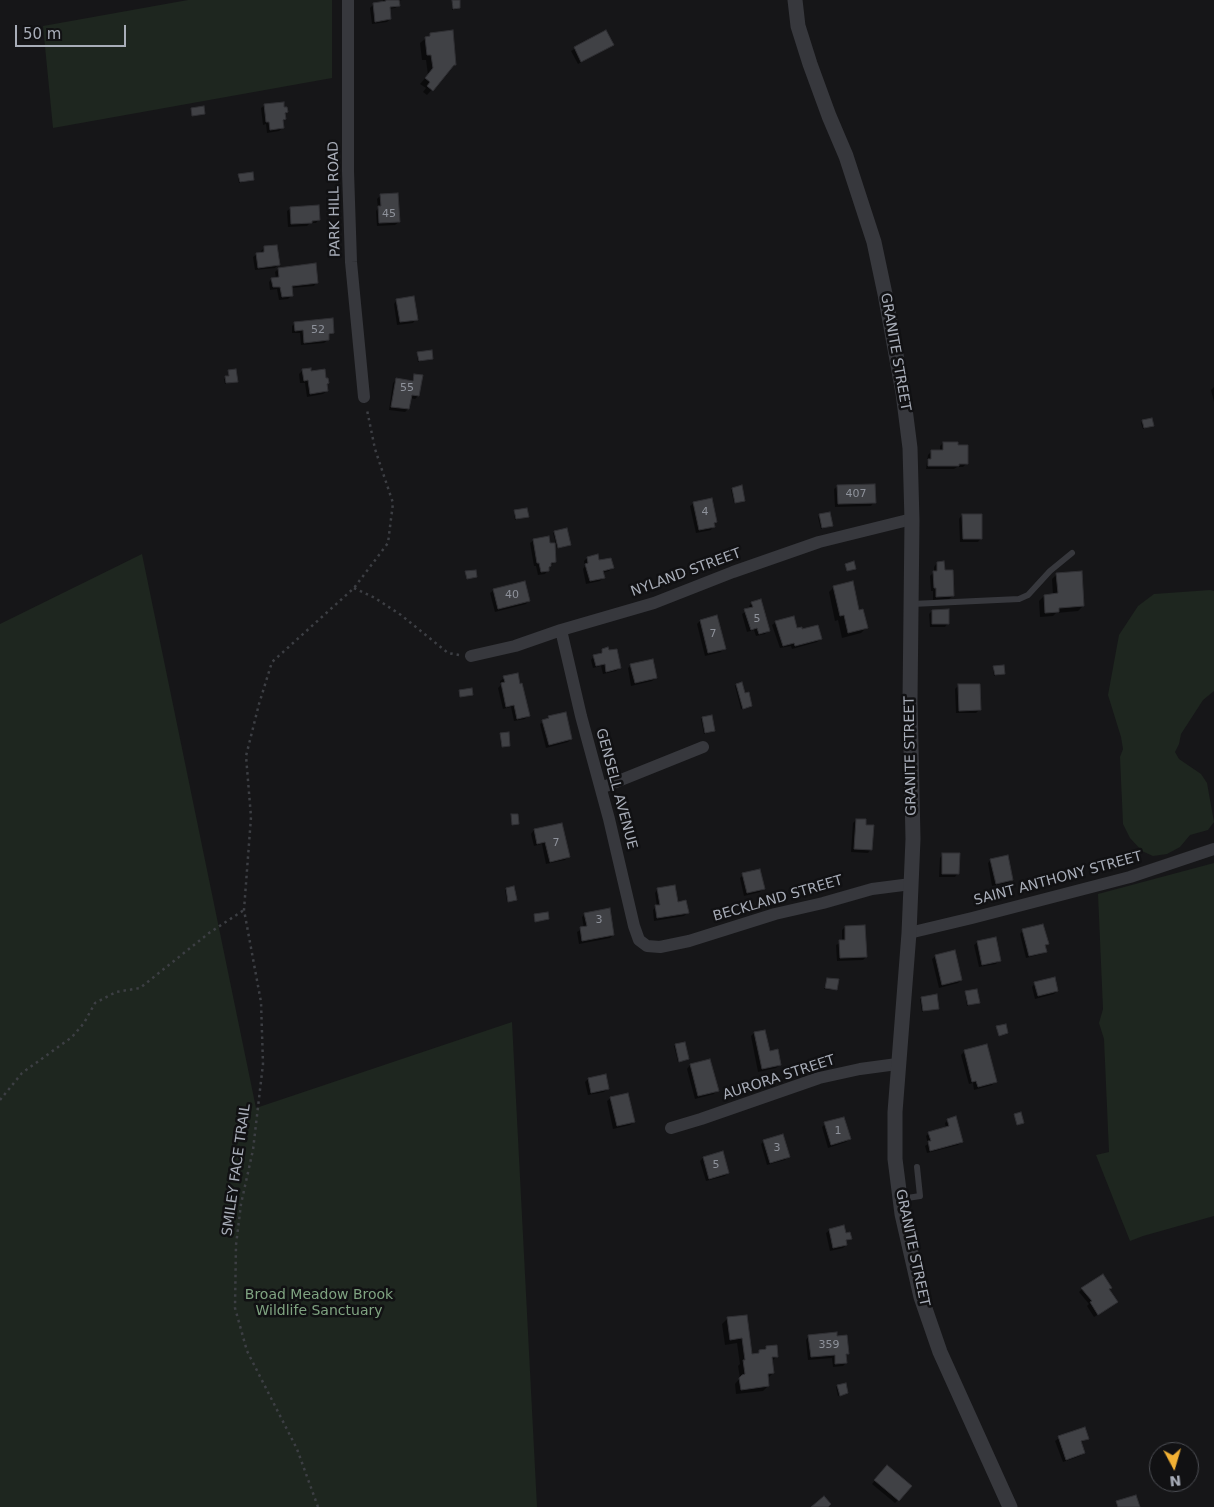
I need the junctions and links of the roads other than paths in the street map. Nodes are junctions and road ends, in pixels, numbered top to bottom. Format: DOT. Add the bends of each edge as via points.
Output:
graph roads {
  1 [pos="348,0"];
  2 [pos="795,0"];
  3 [pos="364,397"];
  4 [pos="912,519"];
  5 [pos="1072,553"];
  6 [pos="911,604"];
  7 [pos="561,630"];
  8 [pos="471,656"];
  9 [pos="703,747"];
  10 [pos="601,788"];
  11 [pos="1214,849"];
  12 [pos="911,884"];
  13 [pos="909,932"];
  14 [pos="654,946"];
  15 [pos="897,1064"];
  16 [pos="671,1128"];
  17 [pos="917,1167"];
  18 [pos="900,1199"];
  19 [pos="1010,1507"];
  1 -- 3 [label="street, PARK HILL ROAD" via="351,253"];
  2 -- 4 [label="street, GRANITE STREET" via="798,26 846,156 874,242 886,294 910,448"];
  4 -- 6 [label="street, GRANITE STREET"];
  4 -- 7 [label="street, NYLAND STREET" via="819,542 654,603"];
  5 -- 6 [label="lane" via="1028,595 1019,599"];
  6 -- 12 [label="street, GRANITE STREET"];
  7 -- 8 [label="street, NYLAND STREET" via="515,646"];
  7 -- 10 [label="street, GENSELL AVENUE" via="580,716"];
  9 -- 10 [label="street"];
  10 -- 14 [label="street, GENSELL AVENUE" via="634,926 639,940 647,946"];
  11 -- 13 [label="street, SAINT ANTHONY STREET" via="1130,877"];
  12 -- 13 [label="street, GRANITE STREET"];
  12 -- 14 [label="street, BECKLAND STREET" via="872,889 774,914 689,941"];
  13 -- 15 [label="street, GRANITE STREET"];
  15 -- 16 [label="street, AURORA STREET" via="819,1078"];
  15 -- 18 [label="street, GRANITE STREET" via="895,1159"];
  17 -- 18 [label="lane" via="920,1196"];
  18 -- 19 [label="street, GRANITE STREET" via="921,1297 940,1352"];
}
